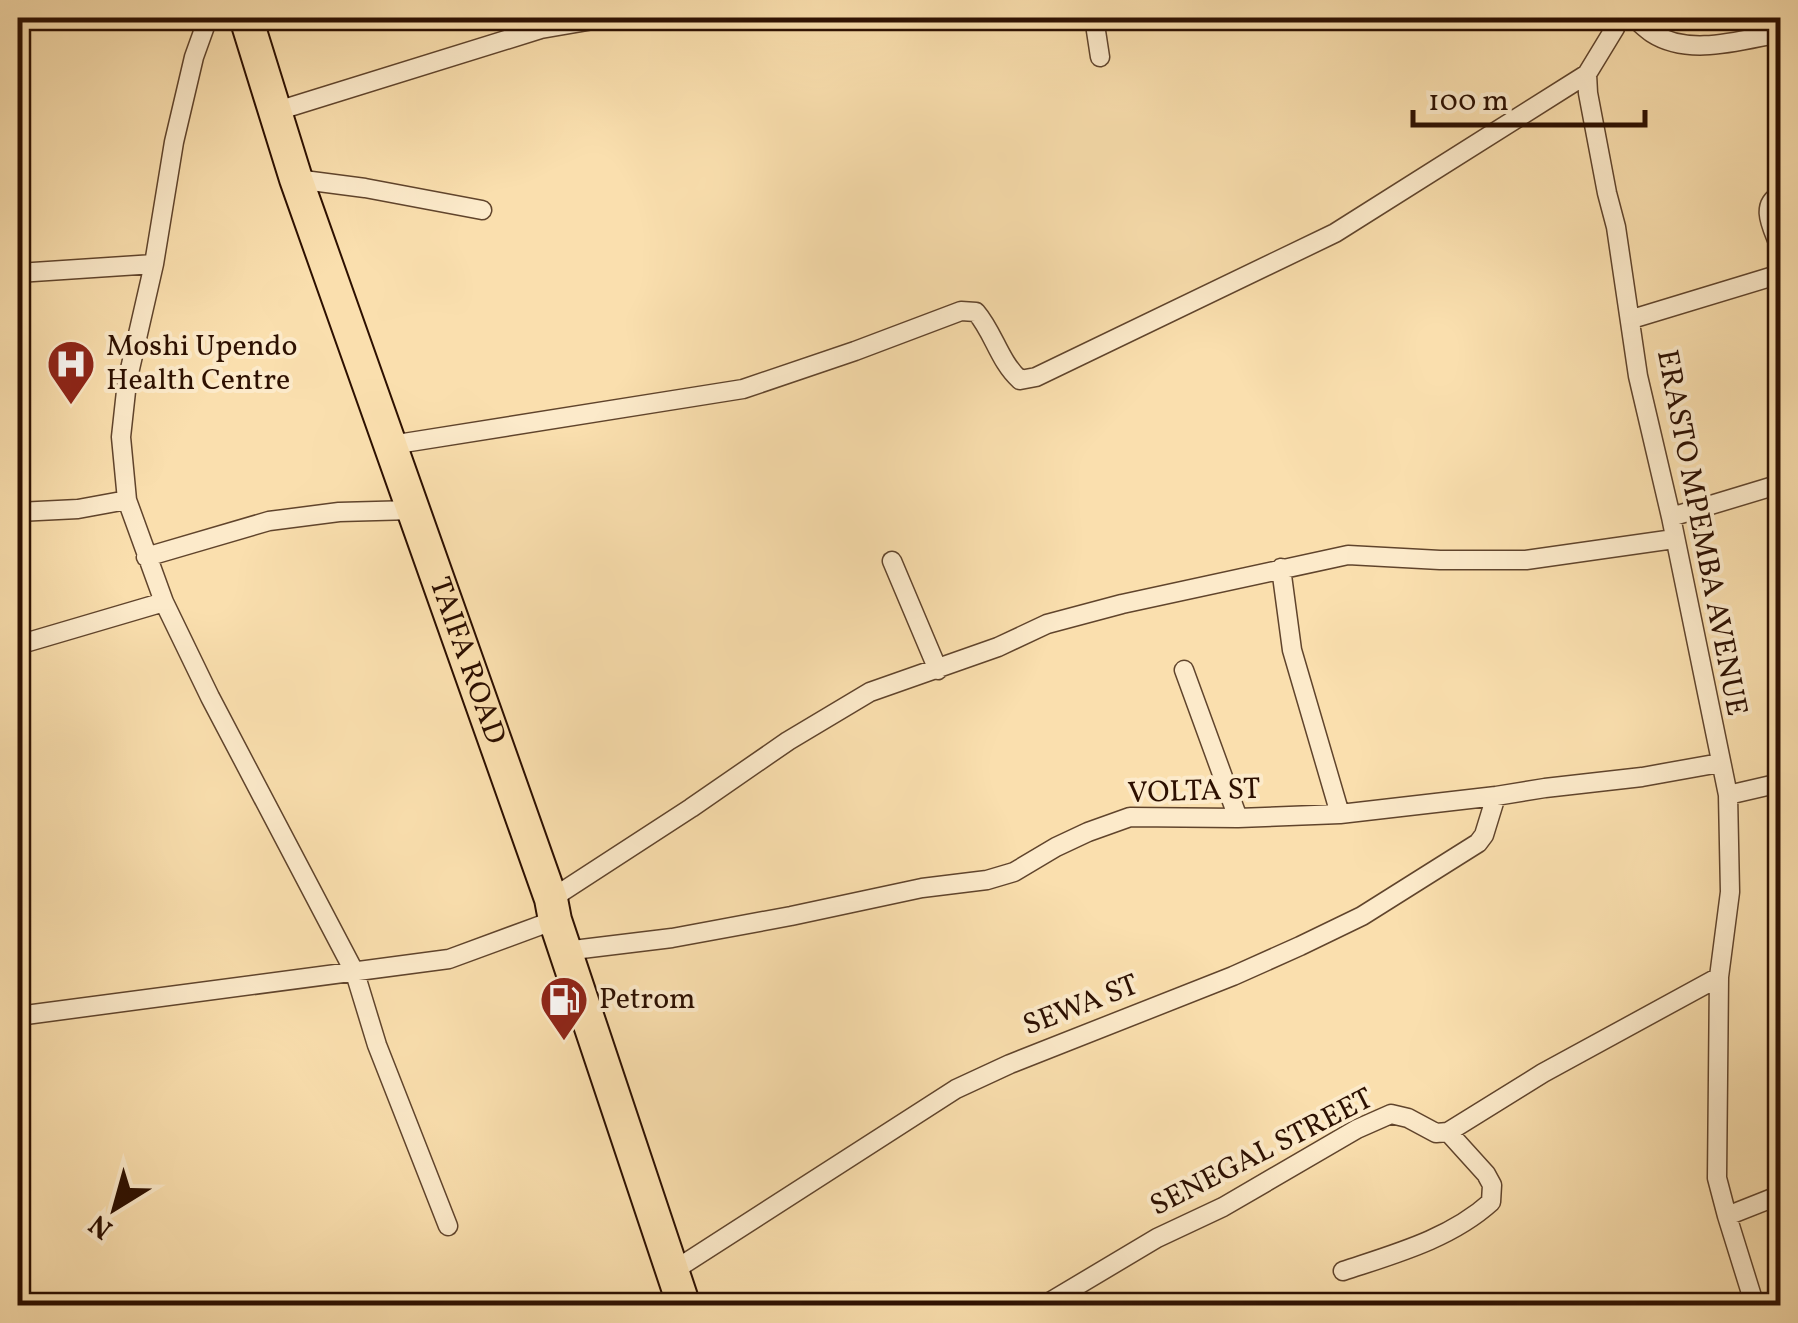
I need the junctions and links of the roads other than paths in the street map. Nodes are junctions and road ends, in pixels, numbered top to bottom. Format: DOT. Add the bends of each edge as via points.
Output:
graph roads {
  1 [pos="208,18"];
  2 [pos="246,18"];
  3 [pos="605,18"];
  4 [pos="1094,18"];
  5 [pos="1619,18"];
  6 [pos="1634,18"];
  7 [pos="1780,33"];
  8 [pos="1100,57"];
  9 [pos="1587,74"];
  10 [pos="277,112"];
  11 [pos="296,179"];
  12 [pos="1780,194"];
  13 [pos="482,210"];
  14 [pos="1780,248"];
  15 [pos="154,264"];
  16 [pos="18,272"];
  17 [pos="1780,274"];
  18 [pos="1632,319"];
  19 [pos="391,444"];
  20 [pos="1780,484"];
  21 [pos="128,500"];
  22 [pos="414,510"];
  23 [pos="18,512"];
  24 [pos="1672,517"];
  25 [pos="1674,539"];
  26 [pos="146,557"];
  27 [pos="892,562"];
  28 [pos="1282,568"];
  29 [pos="164,602"];
  30 [pos="18,646"];
  31 [pos="938,670"];
  32 [pos="1184,670"];
  33 [pos="1720,764"];
  34 [pos="1780,783"];
  35 [pos="1728,795"];
  36 [pos="1496,796"];
  37 [pos="1340,814"];
  38 [pos="1238,818"];
  39 [pos="557,924"];
  40 [pos="355,972"];
  41 [pos="1719,977"];
  42 [pos="18,1016"];
  43 [pos="1448,1132"];
  44 [pos="1780,1195"];
  45 [pos="1727,1216"];
  46 [pos="448,1226"];
  47 [pos="673,1271"];
  48 [pos="1343,1272"];
  49 [pos="684,1306"];
  50 [pos="1042,1306"];
  51 [pos="1755,1306"];
  1 -- 15 [label="street" via="174,142"];
  2 -- 10 [label="highway, TAIFA ROAD"];
  3 -- 10 [label="street" via="541,30"];
  4 -- 8 [label="street"];
  5 -- 9 [label="street"];
  6 -- 7 [label="street" via="1674,43"];
  9 -- 18 [label="street, ERASTO MPEMBA AVENUE"];
  9 -- 19 [label="street" via="1335,233 1036,377 1020,380 1008,370 986,324 976,312 961,311 743,389"];
  10 -- 11 [label="highway, TAIFA ROAD"];
  11 -- 13 [label="street"];
  11 -- 19 [label="highway, TAIFA ROAD"];
  12 -- 14 [label="street" via="1768,206"];
  15 -- 16 [label="street"];
  15 -- 21 [label="street" via="127,382 122,436"];
  17 -- 18 [label="street"];
  18 -- 24 [label="street, ERASTO MPEMBA AVENUE" via="1638,376"];
  19 -- 22 [label="highway, TAIFA ROAD"];
  20 -- 24 [label="street"];
  21 -- 23 [label="street"];
  21 -- 26 [label="street"];
  22 -- 26 [label="street" via="270,521"];
  22 -- 39 [label="highway, TAIFA ROAD"];
  24 -- 25 [label="street, ERASTO MPEMBA AVENUE"];
  25 -- 28 [label="street" via="1526,560 1348,554"];
  25 -- 33 [label="street, ERASTO MPEMBA AVENUE"];
  26 -- 29 [label="street"];
  27 -- 31 [label="street"];
  28 -- 31 [label="street" via="1047,624"];
  28 -- 37 [label="street" via="1292,650"];
  29 -- 30 [label="street"];
  29 -- 40 [label="street"];
  31 -- 39 [label="street" via="870,692 788,741 690,808"];
  32 -- 38 [label="street"];
  33 -- 35 [label="street, ERASTO MPEMBA AVENUE"];
  33 -- 36 [label="street, VOLTA ST"];
  34 -- 35 [label="street"];
  35 -- 41 [label="street, ERASTO MPEMBA AVENUE" via="1730,892"];
  36 -- 37 [label="street, VOLTA ST"];
  36 -- 47 [label="street, SEWA ST" via="1478,843 1362,916 956,1089"];
  37 -- 38 [label="street, VOLTA ST"];
  38 -- 39 [label="street, VOLTA ST" via="1130,817 987,880 672,938"];
  39 -- 40 [label="street" via="449,959"];
  39 -- 47 [label="highway, TAIFA ROAD"];
  40 -- 42 [label="street"];
  40 -- 46 [label="street"];
  41 -- 43 [label="street"];
  41 -- 45 [label="street, ERASTO MPEMBA AVENUE" via="1717,1178"];
  43 -- 48 [label="street" via="1486,1174 1491,1202 1424,1243"];
  43 -- 50 [label="street, SENEGAL STREET" via="1391,1114"];
  44 -- 45 [label="street"];
  45 -- 51 [label="street, ERASTO MPEMBA AVENUE"];
  47 -- 49 [label="highway, TAIFA ROAD"];
}
